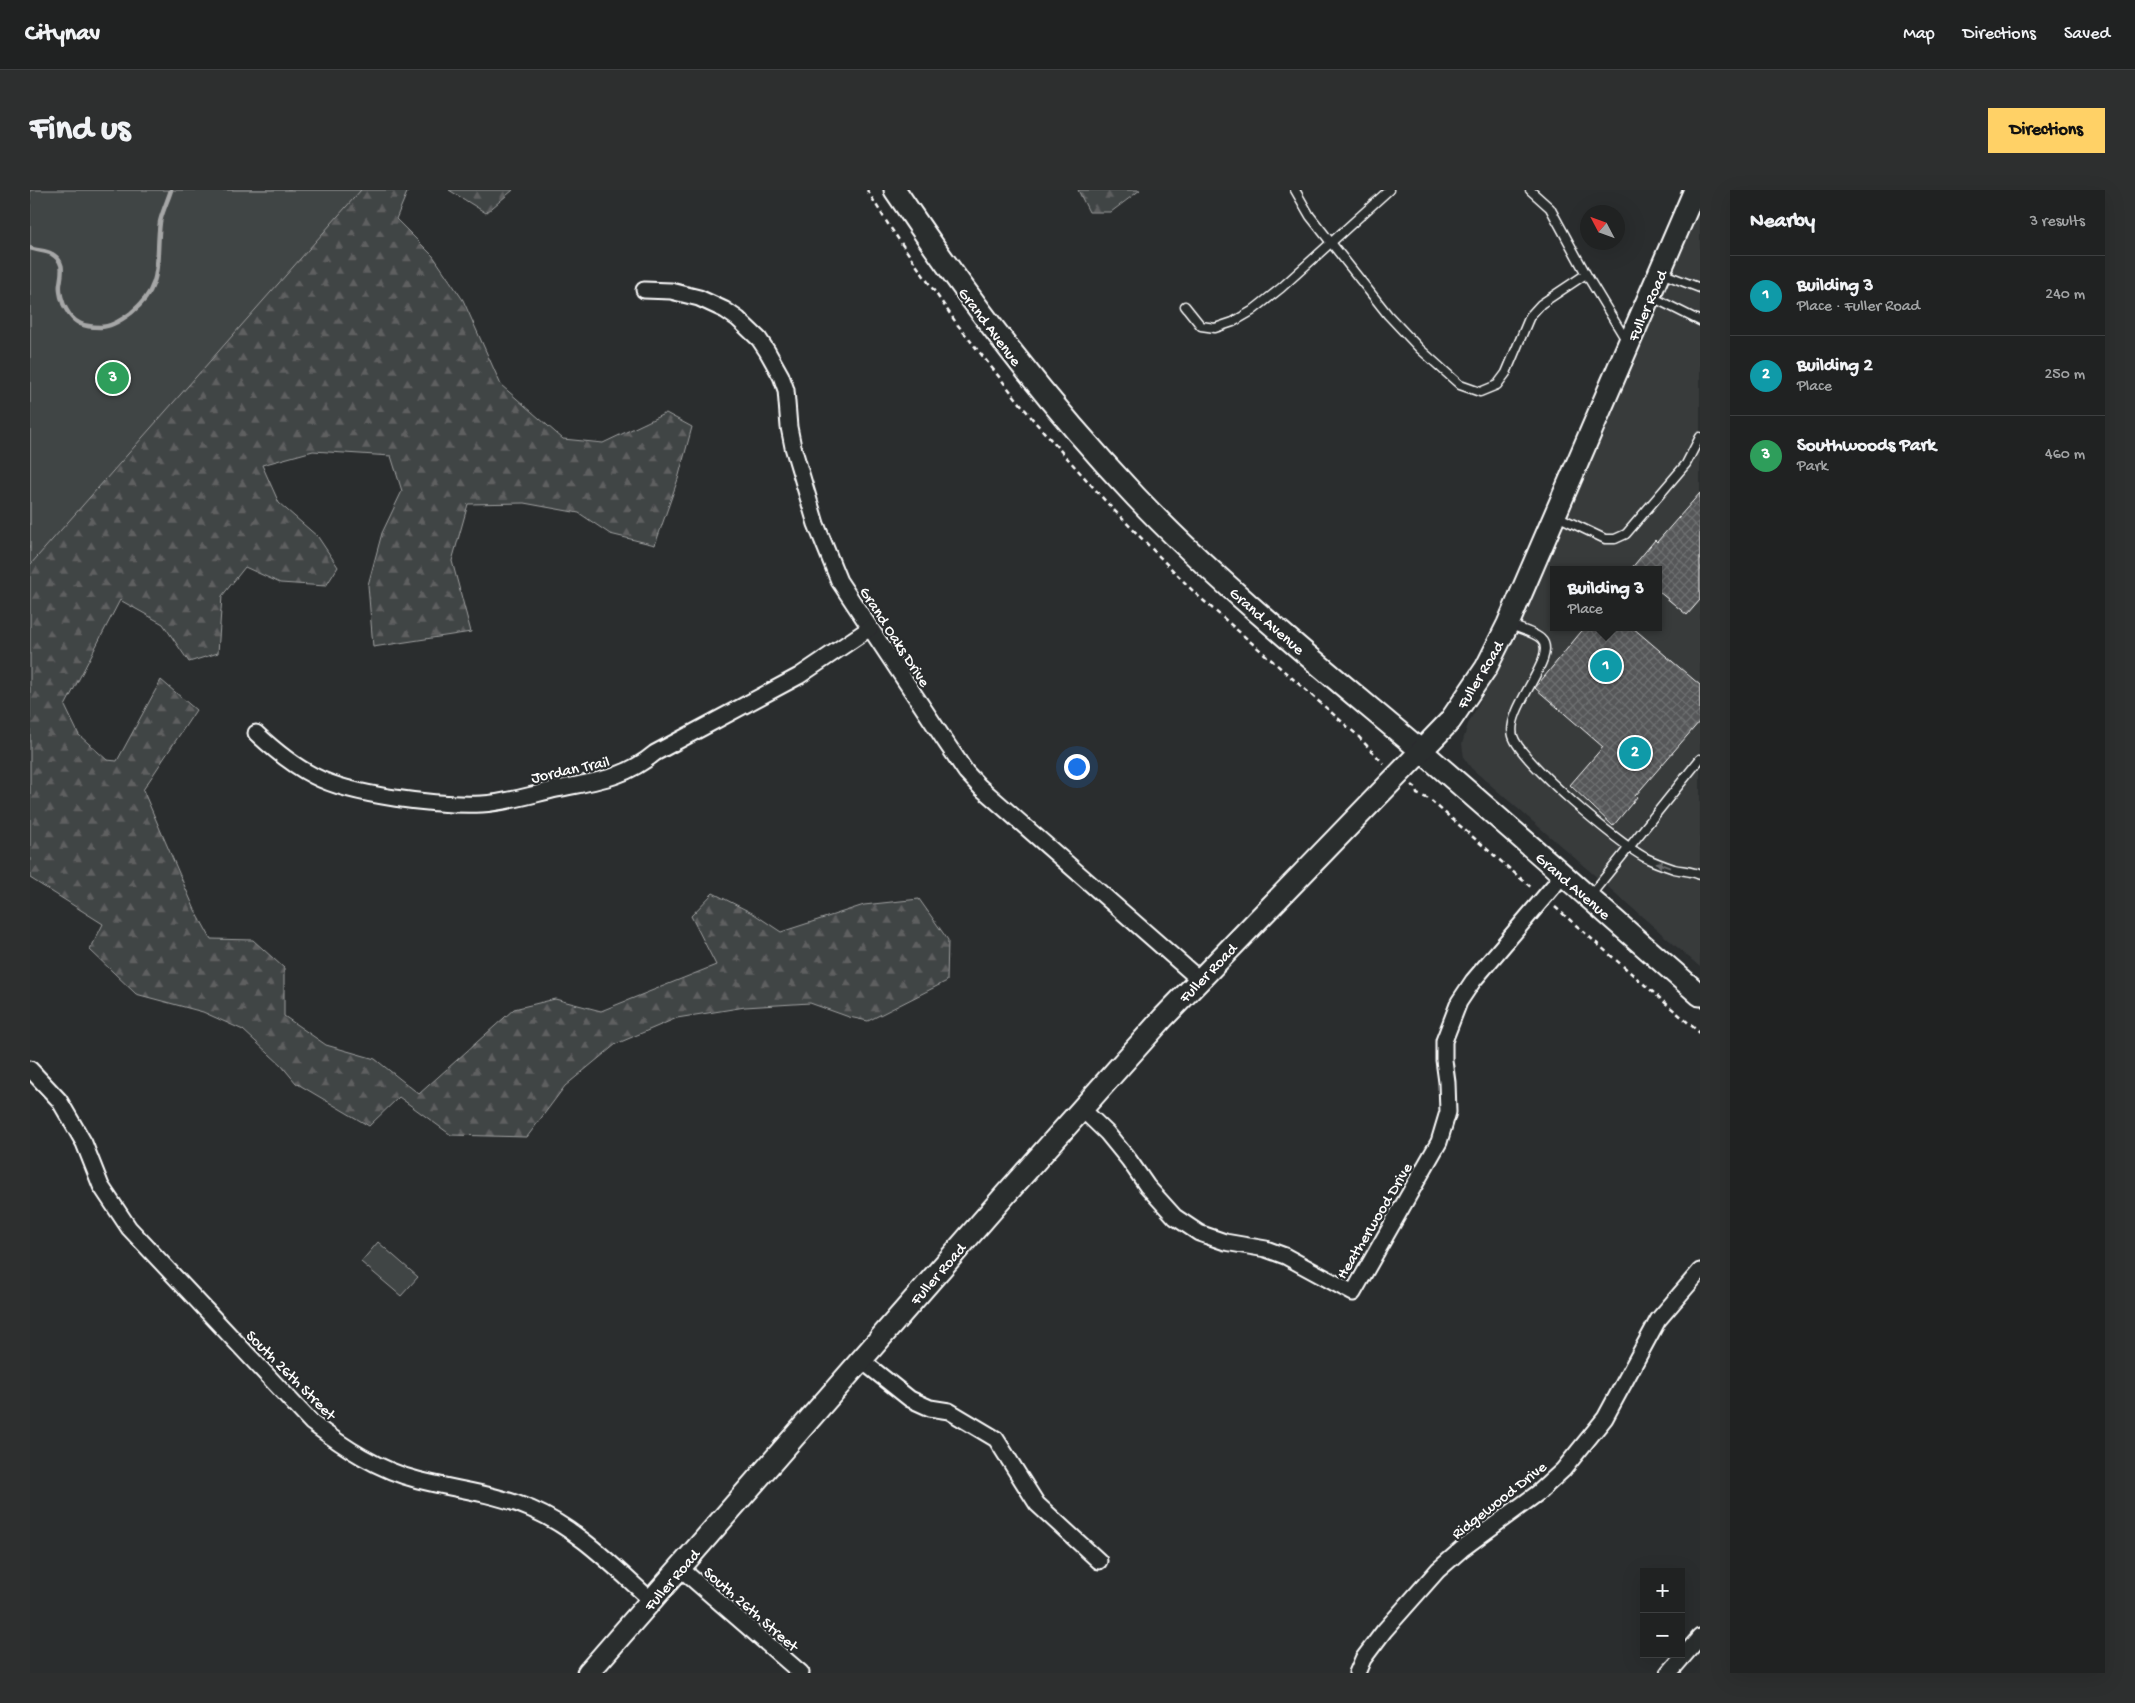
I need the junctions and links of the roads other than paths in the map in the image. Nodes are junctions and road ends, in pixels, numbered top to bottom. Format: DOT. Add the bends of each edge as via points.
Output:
graph roads {
  1 [pos="896,190"];
  2 [pos="1295,190"];
  3 [pos="1389,190"];
  4 [pos="1530,190"];
  5 [pos="1695,190"];
  6 [pos="1330,242"];
  7 [pos="1661,273"];
  8 [pos="1586,274"];
  9 [pos="1700,288"];
  10 [pos="644,290"];
  11 [pos="1650,296"];
  12 [pos="1185,306"];
  13 [pos="1700,321"];
  14 [pos="1629,344"];
  15 [pos="1700,437"];
  16 [pos="1555,516"];
  17 [pos="1508,624"];
  18 [pos="870,628"];
  19 [pos="256,733"];
  20 [pos="1421,751"];
  21 [pos="1700,759"];
  22 [pos="1628,848"];
  23 [pos="1700,875"];
  24 [pos="1563,876"];
  25 [pos="1588,898"];
  26 [pos="1200,980"];
  27 [pos="1700,995"];
  28 [pos="30,1069"];
  29 [pos="1082,1109"];
  30 [pos="1700,1271"];
  31 [pos="861,1360"];
  32 [pos="1099,1561"];
  33 [pos="680,1568"];
  34 [pos="652,1600"];
  35 [pos="1700,1637"];
  36 [pos="588,1673"];
  37 [pos="801,1673"];
  38 [pos="1357,1673"];
  39 [pos="1669,1673"];
  1 -- 20 [label="street, Grand Avenue" via="990,326 1040,389 1136,497 1234,590"];
  2 -- 6 [label="lane"];
  3 -- 6 [label="lane"];
  4 -- 8 [label="lane" via="1550,208"];
  5 -- 7 [label="street, Fuller Road"];
  6 -- 8 [label="lane" via="1388,315 1420,349 1460,385 1480,392 1497,385 1506,373 1530,316 1541,304"];
  6 -- 12 [label="lane" via="1281,288 1233,322 1215,328 1201,326"];
  7 -- 9 [label="lane"];
  7 -- 11 [label="street, Fuller Road"];
  8 -- 14 [label="lane"];
  10 -- 18 [label="street, Grand Oaks Drive" via="671,291 717,306 738,319 768,350 786,390 790,434 816,524 839,581"];
  11 -- 13 [label="lane"];
  11 -- 14 [label="street, Fuller Road"];
  14 -- 16 [label="street, Fuller Road"];
  15 -- 16 [label="lane" via="1686,464 1626,534 1616,539 1605,539"];
  16 -- 17 [label="street, Fuller Road"];
  17 -- 20 [label="street, Fuller Road" via="1471,692 1450,721"];
  17 -- 22 [label="lane" via="1541,638 1546,648 1545,658 1516,714 1511,729 1513,737 1521,750 1580,808"];
  18 -- 19 [label="street, Jordan Trail" via="799,676 655,753 621,775 483,804 430,802 378,795 332,784 284,759"];
  18 -- 26 [label="street, Grand Oaks Drive" via="966,772 980,787"];
  20 -- 24 [label="street, Grand Avenue"];
  20 -- 26 [label="street, Fuller Road"];
  21 -- 22 [label="lane"];
  23 -- 22 [label="lane, one-way" via="1656,862"];
  22 -- 25 [label="lane"];
  24 -- 25 [label="street, Grand Avenue"];
  24 -- 29 [label="street, Heatherwood Drive" via="1458,1002 1444,1041 1448,1112 1439,1142 1352,1293 1285,1256 1199,1233 1175,1217 1107,1133"];
  25 -- 27 [label="street, Grand Avenue"];
  26 -- 29 [label="street, Fuller Road"];
  28 -- 34 [label="street, South 26th Street" via="59,1100 84,1143 101,1186 129,1228 312,1423 336,1441 388,1470 416,1480 504,1499 560,1524 584,1540"];
  29 -- 31 [label="street, Fuller Road"];
  30 -- 38 [label="street, Ridgewood Drive" via="1658,1320 1604,1418 1563,1470 1438,1570 1384,1631 1363,1659"];
  31 -- 32 [label="street" via="910,1399 949,1412 996,1439 1036,1504"];
  31 -- 33 [label="street, Fuller Road"];
  33 -- 34 [label="street, Fuller Road"];
  33 -- 37 [label="street, South 26th Street"];
  34 -- 36 [label="street, Fuller Road"];
  35 -- 39 [label="street"];
}
